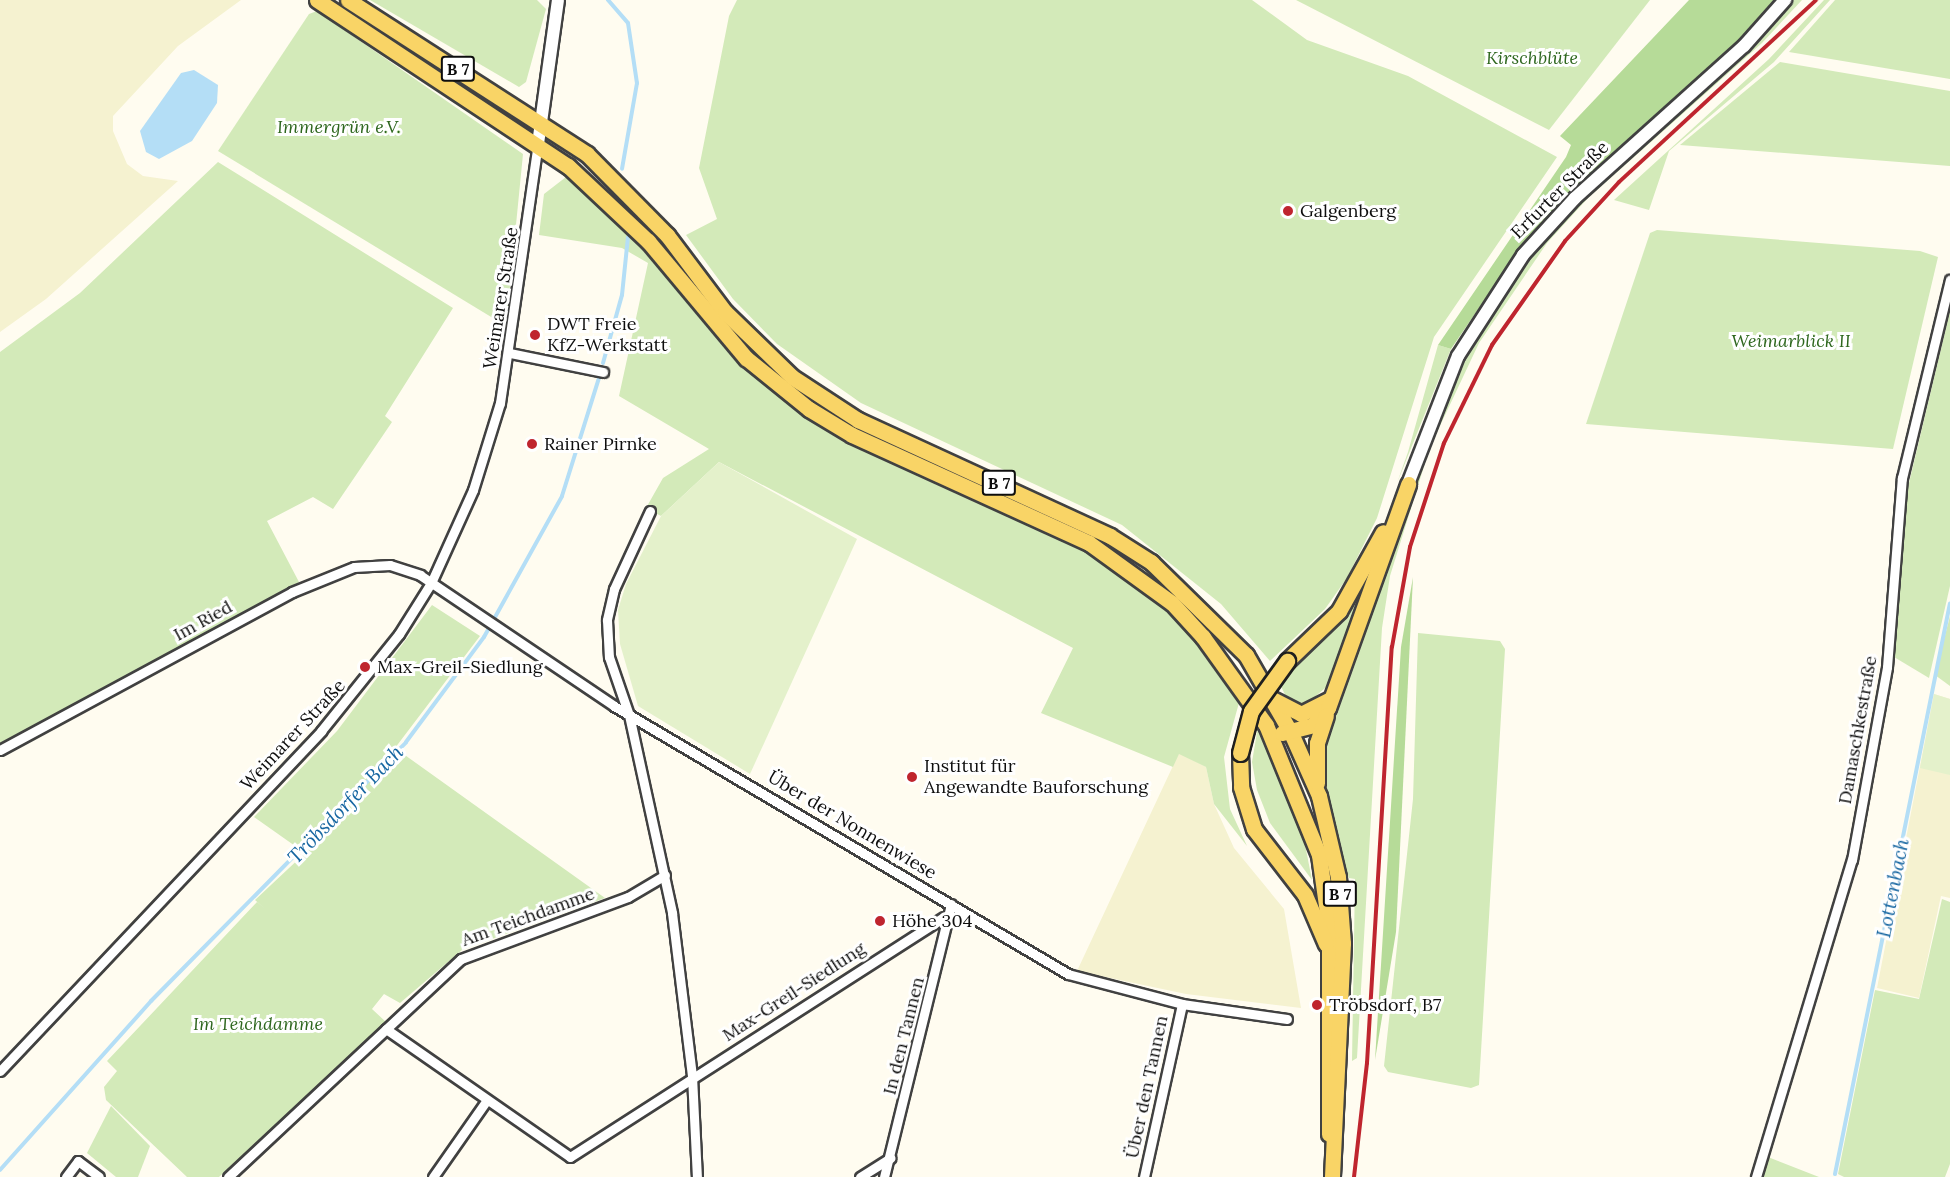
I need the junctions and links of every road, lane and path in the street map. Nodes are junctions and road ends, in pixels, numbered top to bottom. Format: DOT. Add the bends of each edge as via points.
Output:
graph roads {
  1 [pos="317,0"];
  2 [pos="348,0"];
  3 [pos="558,0"];
  4 [pos="1785,0"];
  5 [pos="542,122"];
  6 [pos="538,144"];
  7 [pos="1950,280"];
  8 [pos="510,353"];
  9 [pos="603,372"];
  10 [pos="1408,484"];
  11 [pos="650,511"];
  12 [pos="431,583"];
  13 [pos="1335,693"];
  14 [pos="1271,699"];
  15 [pos="628,715"];
  16 [pos="1266,725"];
  17 [pos="1291,733"];
  18 [pos="0,750"];
  19 [pos="1318,796"];
  20 [pos="665,875"];
  21 [pos="951,904"];
  22 [pos="944,917"];
  23 [pos="1329,954"];
  24 [pos="1182,1004"];
  25 [pos="1287,1018"];
  26 [pos="386,1029"];
  27 [pos="0,1071"];
  28 [pos="692,1076"];
  29 [pos="487,1100"];
  30 [pos="890,1158"];
  31 [pos="1332,1173"];
  32 [pos="232,1176"];
  33 [pos="66,1177"];
  34 [pos="99,1177"];
  35 [pos="433,1177"];
  36 [pos="697,1177"];
  37 [pos="860,1177"];
  38 [pos="884,1177"];
  39 [pos="1144,1177"];
  40 [pos="1756,1177"];
  1 -- 6 [label="main road, B 7"];
  2 -- 5 [label="main road, B 7"];
  3 -- 5 [label="street"];
  4 -- 10 [label="street, Erfurter Straße" via="1744,46 1589,185 1523,255 1458,356"];
  5 -- 6 [label="street"];
  5 -- 14 [label="main road, B 7" via="629,192 725,312 792,377 858,420 1018,491 1151,562 1224,630"];
  6 -- 8 [label="street, Weimarer Straße"];
  6 -- 16 [label="main road, B 7" via="640,233 716,327 776,384 852,435 1089,543 1146,582 1203,637"];
  7 -- 40 [label="street, Damaschkestraße" via="1898,500 1887,667 1852,860"];
  8 -- 9 [label="street"];
  8 -- 12 [label="street, Weimarer Straße" via="473,490"];
  10 -- 13 [label="main road"];
  10 -- 23 [label="main road, B 7, bridge" via="1346,601 1287,661 1251,711 1240,753 1241,787 1254,829 1305,894"];
  11 -- 15 [label="street" via="614,589 607,620 609,657"];
  12 -- 15 [label="street, Über der Nonnenwiese"];
  12 -- 18 [label="street, Im Ried" via="390,565 354,567 292,592"];
  12 -- 27 [label="street, Weimarer Straße" via="392,643 321,731"];
  13 -- 14 [label="main road" via="1324,705 1301,714"];
  13 -- 17 [label="main road" via="1318,721"];
  13 -- 19 [label="main road" via="1317,743"];
  14 -- 17 [label="main road, B 7"];
  15 -- 20 [label="street"];
  15 -- 21 [label="street, Über der Nonnenwiese"];
  16 -- 17 [label="main road"];
  16 -- 23 [label="main road, B 7" via="1319,855"];
  17 -- 19 [label="main road, B 7"];
  19 -- 31 [label="main road, B 7" via="1338,877 1343,943"];
  20 -- 26 [label="street, Am Teichdamme" via="628,897 461,959"];
  20 -- 28 [label="street"];
  21 -- 22 [label="street, In den Tannen"];
  21 -- 24 [label="street, Über der Nonnenwiese" via="1068,974"];
  22 -- 28 [label="street, Max-Greil-Siedlung"];
  22 -- 30 [label="street, In den Tannen" via="947,930"];
  23 -- 31 [label="main road, B 7" via="1325,1092"];
  24 -- 25 [label="street, Über der Nonnenwiese"];
  24 -- 39 [label="street, Über den Tannen"];
  26 -- 29 [label="street"];
  26 -- 32 [label="street, Am Teichdamme"];
  28 -- 29 [label="street, Max-Greil-Siedlung" via="570,1157"];
  28 -- 36 [label="street"];
  29 -- 35 [label="street"];
  30 -- 37 [label="street"];
  30 -- 38 [label="street, In den Tannen"];
  33 -- 34 [label="street" via="78,1161"];
}
